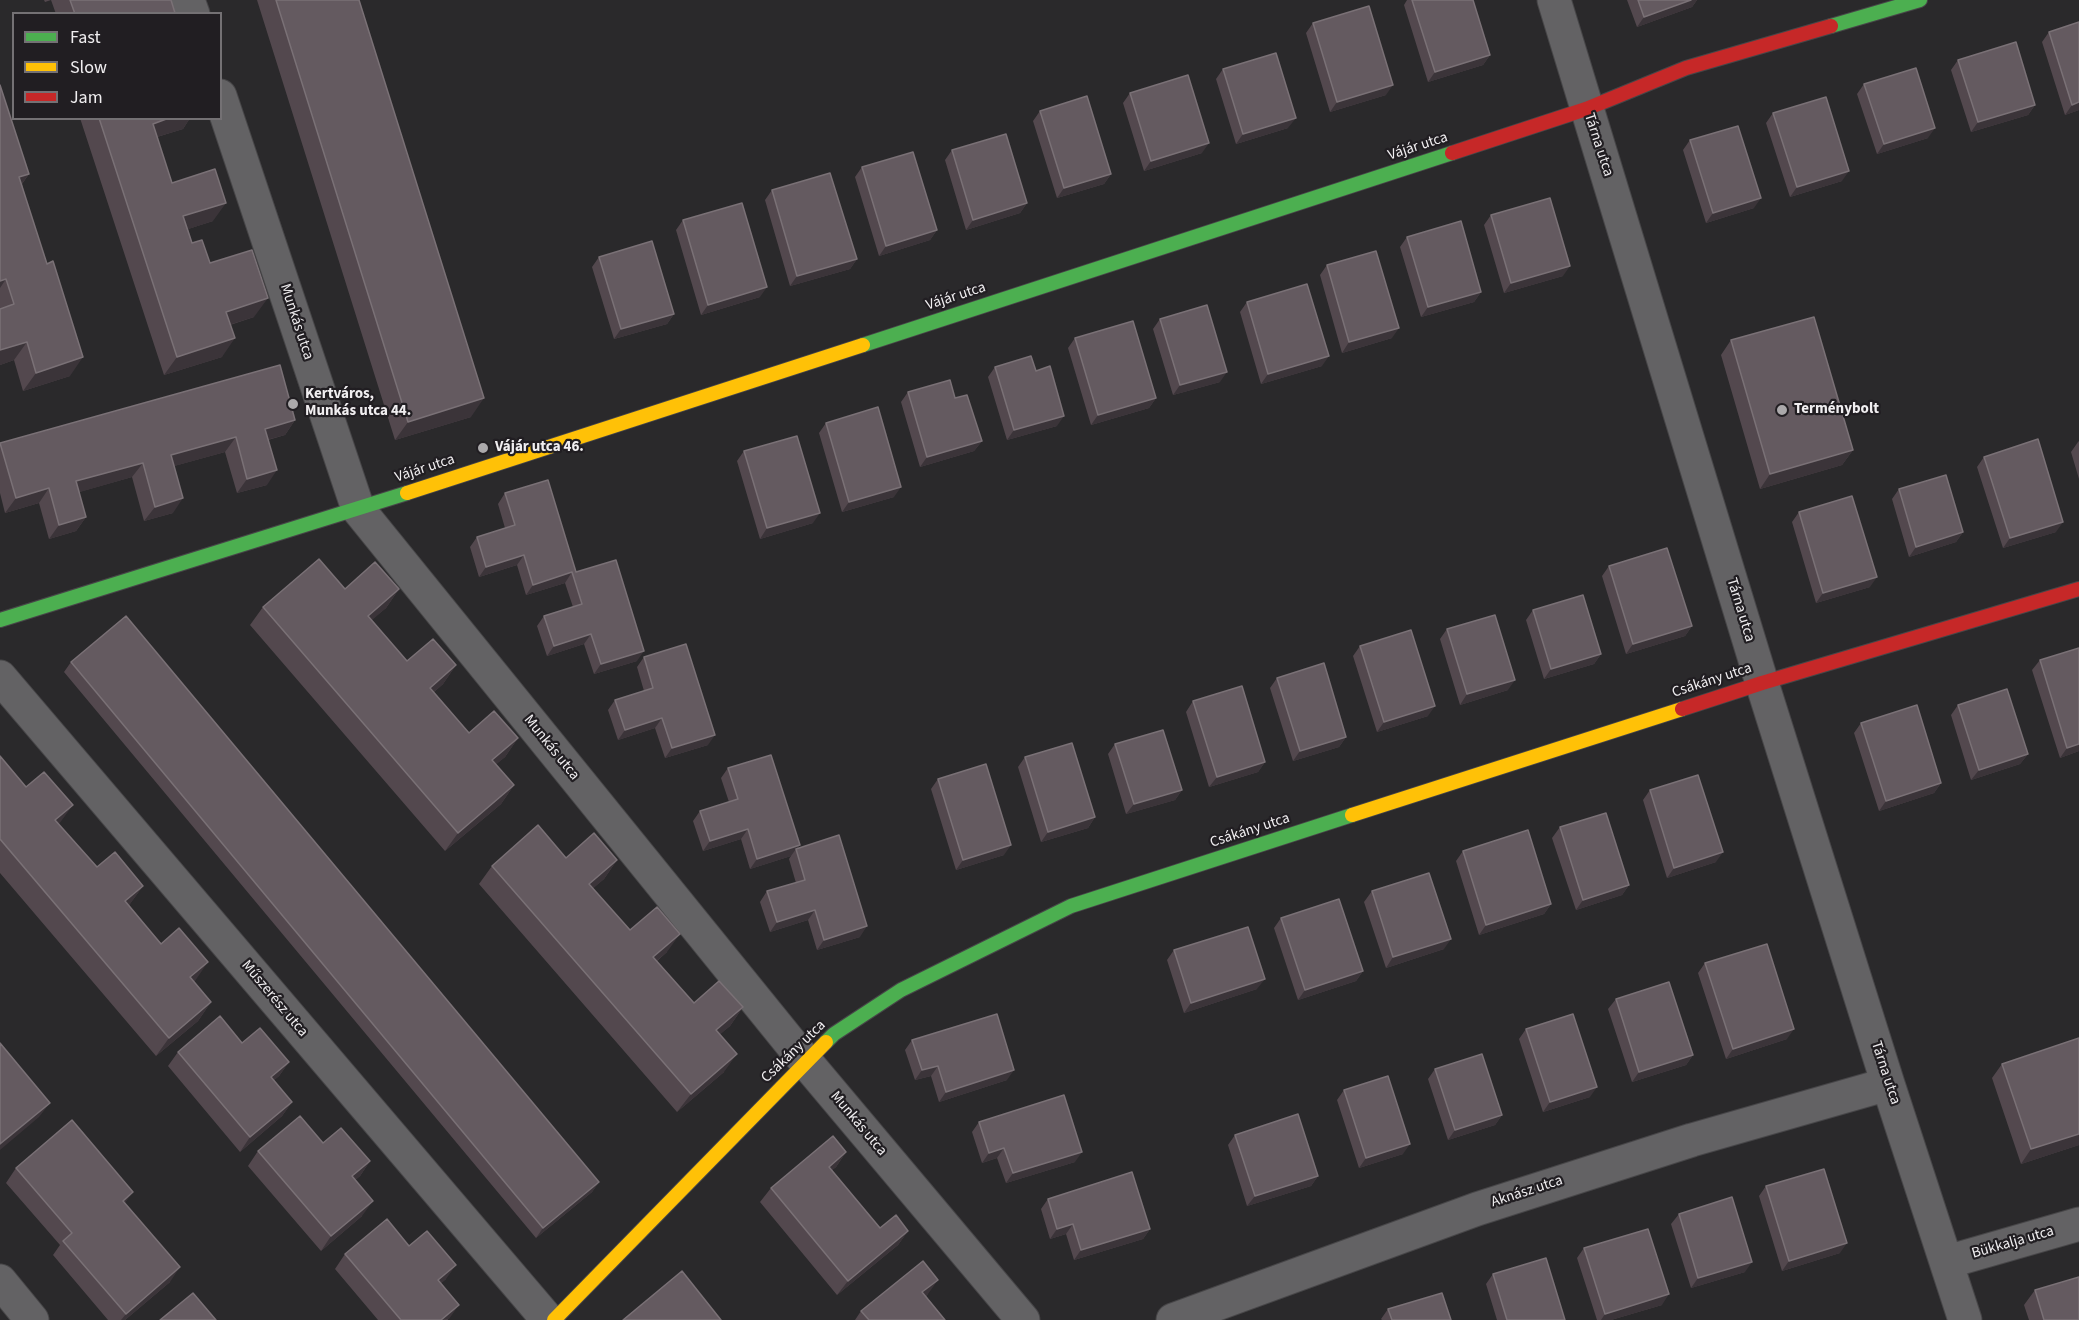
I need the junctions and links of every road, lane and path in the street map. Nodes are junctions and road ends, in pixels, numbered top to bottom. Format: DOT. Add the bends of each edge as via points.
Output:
graph roads {
  1 [pos="1554,0"];
  2 [pos="1920,0"];
  3 [pos="222,102"];
  4 [pos="1586,110"];
  5 [pos="358,509"];
  6 [pos="2079,590"];
  7 [pos="0,620"];
  8 [pos="0,677"];
  9 [pos="1762,682"];
  10 [pos="806,1062"];
  11 [pos="1888,1084"];
  12 [pos="2079,1224"];
  13 [pos="1947,1262"];
  14 [pos="0,1281"];
  15 [pos="32,1320"];
  16 [pos="548,1320"];
  17 [pos="554,1320"];
  18 [pos="1023,1320"];
  19 [pos="1173,1320"];
  20 [pos="1965,1320"];
  1 -- 4 [label="street, Tárna utca"];
  2 -- 4 [label="street, Vájár utca" via="1686,68"];
  3 -- 5 [label="street, Munkás utca"];
  4 -- 5 [label="street, Vájár utca"];
  4 -- 9 [label="street, Tárna utca"];
  5 -- 7 [label="street, Vájár utca"];
  5 -- 10 [label="street, Munkás utca"];
  6 -- 9 [label="street, Csákány utca"];
  8 -- 16 [label="street, Műszerész utca"];
  9 -- 10 [label="street, Csákány utca" via="1071,906 901,990 834,1034"];
  9 -- 11 [label="street, Tárna utca"];
  10 -- 17 [label="street, Csákány utca"];
  10 -- 18 [label="street, Munkás utca"];
  11 -- 13 [label="street, Tárna utca"];
  11 -- 19 [label="street, Aknász utca" via="1692,1140 1488,1205"];
  12 -- 13 [label="street, Bükkalja utca"];
  13 -- 20 [label="street, Tárna utca"];
  14 -- 15 [label="street"];
}
